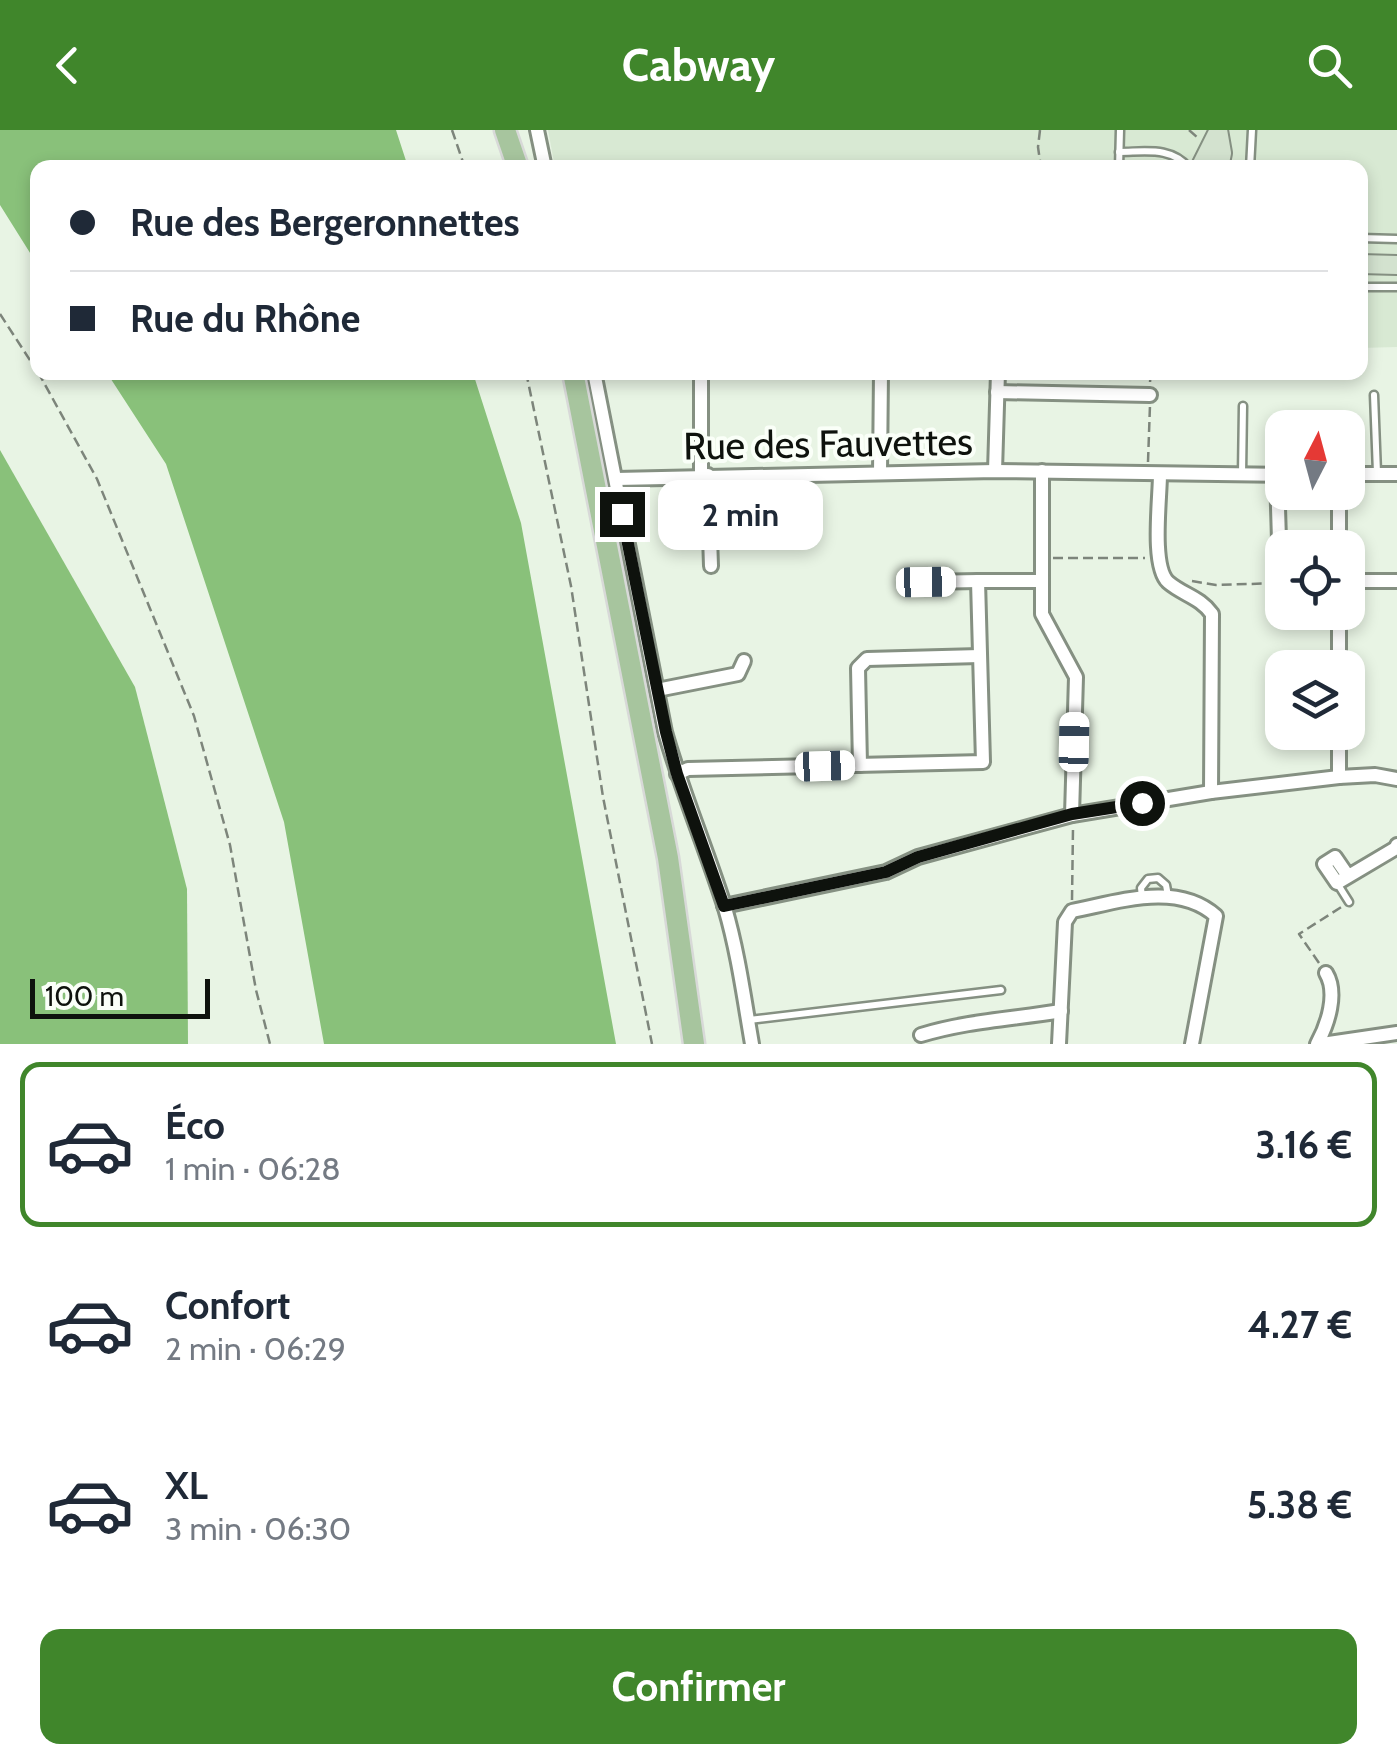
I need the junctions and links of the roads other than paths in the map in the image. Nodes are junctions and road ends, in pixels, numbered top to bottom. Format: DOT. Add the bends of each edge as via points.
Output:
graph roads {
  1 [pos="505,130"];
  2 [pos="537,130"];
  3 [pos="1120,130"];
  4 [pos="1252,130"];
  5 [pos="1218,131"];
  6 [pos="1119,152"];
  7 [pos="515,160"];
  8 [pos="543,160"];
  9 [pos="1119,160"];
  10 [pos="1182,160"];
  11 [pos="1204,160"];
  12 [pos="1221,160"];
  13 [pos="1250,160"];
  14 [pos="1368,238"];
  15 [pos="1397,240"];
  16 [pos="1368,264"];
  17 [pos="1397,265"];
  18 [pos="1368,287"];
  19 [pos="1397,288"];
  20 [pos="575,380"];
  21 [pos="596,380"];
  22 [pos="701,380"];
  23 [pos="881,380"];
  24 [pos="998,380"];
  25 [pos="998,392"];
  26 [pos="1150,395"];
  27 [pos="1374,395"];
  28 [pos="1242,406"];
  29 [pos="996,471"];
  30 [pos="1042,472"];
  31 [pos="880,473"];
  32 [pos="1154,474"];
  33 [pos="1365,474"];
  34 [pos="1377,474"];
  35 [pos="1397,474"];
  36 [pos="705,475"];
  37 [pos="1242,475"];
  38 [pos="1265,475"];
  39 [pos="616,478"];
  40 [pos="711,566"];
  41 [pos="1042,581"];
  42 [pos="1365,581"];
  43 [pos="1397,581"];
  44 [pos="926,582"];
  45 [pos="978,582"];
  46 [pos="980,656"];
  47 [pos="744,661"];
  48 [pos="657,690"];
  49 [pos="1339,750"];
  50 [pos="860,765"];
  51 [pos="677,774"];
  52 [pos="1339,776"];
  53 [pos="1395,777"];
  54 [pos="1211,792"];
  55 [pos="1072,814"];
  56 [pos="1397,845"];
  57 [pos="1342,880"];
  58 [pos="1349,902"];
  59 [pos="724,906"];
  60 [pos="1326,973"];
  61 [pos="1001,990"];
  62 [pos="1061,1011"];
  63 [pos="748,1020"];
  64 [pos="921,1035"];
  65 [pos="1390,1037"];
  66 [pos="694,1044"];
  67 [pos="752,1044"];
  68 [pos="1059,1044"];
  69 [pos="1192,1044"];
  70 [pos="1320,1044"];
  1 -- 7 [label="main road"];
  2 -- 8 [label="street"];
  3 -- 6 [label="lane"];
  4 -- 13 [label="lane"];
  5 -- 11 [label="street"];
  5 -- 12 [label="street"];
  6 -- 9 [label="lane"];
  6 -- 10 [label="lane" via="1167,152"];
  14 -- 15 [label="lane"];
  16 -- 17 [label="street"];
  18 -- 19 [label="lane"];
  20 -- 66 [label="main road" via="668,858"];
  21 -- 39 [label="street"];
  22 -- 36 [label="street"];
  23 -- 31 [label="street"];
  24 -- 25 [label="street"];
  25 -- 26 [label="street"];
  25 -- 29 [label="street"];
  27 -- 34 [label="lane"];
  28 -- 37 [label="lane"];
  29 -- 30 [label="street, Rue des Fauvettes"];
  29 -- 31 [label="street, Rue des Fauvettes"];
  30 -- 32 [label="street, Rue des Fauvettes"];
  30 -- 41 [label="street"];
  31 -- 36 [label="street, Rue des Fauvettes"];
  32 -- 37 [label="street, Rue des Fauvettes"];
  32 -- 54 [label="street" via="1161,574 1212,614"];
  33 -- 34 [label="street"];
  34 -- 35 [label="street"];
  36 -- 39 [label="street, Rue des Fauvettes"];
  36 -- 40 [label="street"];
  37 -- 38 [label="street, Rue des Fauvettes"];
  39 -- 48 [label="street"];
  41 -- 45 [label="street"];
  41 -- 55 [label="street" via="1042,614 1076,677"];
  42 -- 43 [label="street"];
  44 -- 45 [label="street"];
  45 -- 46 [label="street"];
  46 -- 50 [label="street" via="867,659 858,668"];
  46 -- 50 [label="street" via="983,762"];
  47 -- 48 [label="street" via="738,674"];
  48 -- 51 [label="street"];
  49 -- 52 [label="street"];
  50 -- 51 [label="street"];
  51 -- 59 [label="street"];
  52 -- 53 [label="street"];
  52 -- 54 [label="street"];
  54 -- 55 [label="street"];
  55 -- 59 [label="street" via="886,872"];
  56 -- 57 [label="street"];
  57 -- 58 [label="lane"];
  59 -- 63 [label="street"];
  60 -- 70 [label="street" via="1333,992"];
  61 -- 63 [label="lane"];
  62 -- 64 [label="street" via="962,1022"];
  62 -- 68 [label="street"];
  62 -- 69 [label="street" via="1065,922 1072,911 1142,898 1203,904 1216,916"];
  63 -- 67 [label="street"];
  65 -- 70 [label="street"];
}
